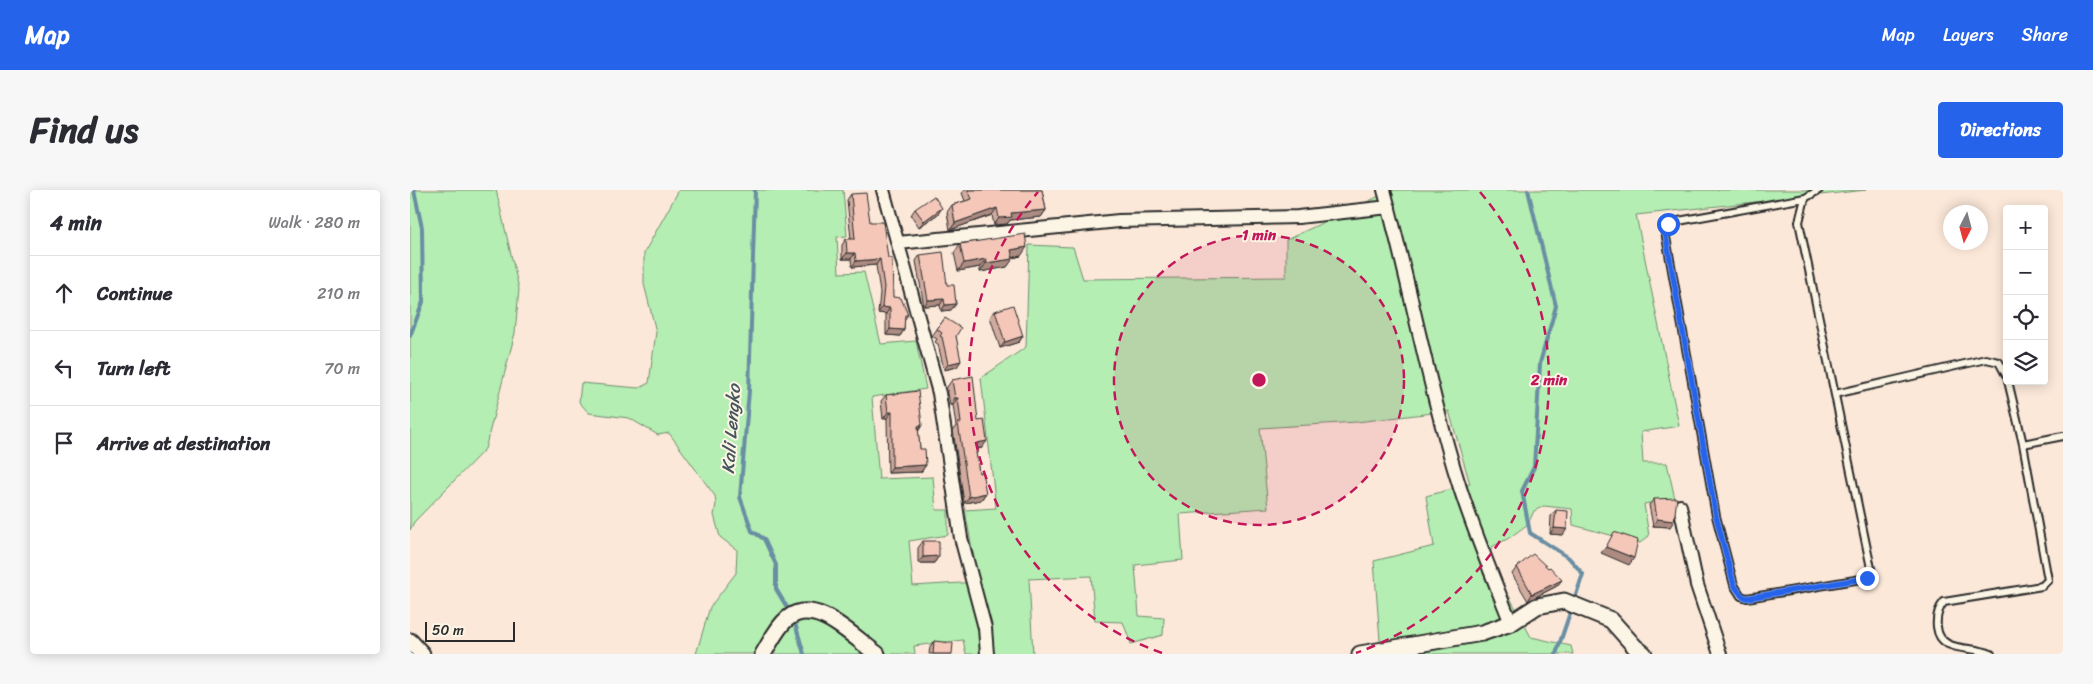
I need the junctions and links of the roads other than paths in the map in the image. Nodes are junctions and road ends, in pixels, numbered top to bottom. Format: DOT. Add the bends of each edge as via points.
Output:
graph roads {
  1 [pos="883,190"];
  2 [pos="1384,190"];
  3 [pos="1819,190"];
  4 [pos="1805,198"];
  5 [pos="1389,207"];
  6 [pos="898,243"];
  7 [pos="2003,370"];
  8 [pos="2009,385"];
  9 [pos="1835,394"];
  10 [pos="2063,436"];
  11 [pos="2023,444"];
  12 [pos="1680,506"];
  13 [pos="1511,623"];
  14 [pos="410,641"];
  15 [pos="422,654"];
  16 [pos="763,654"];
  17 [pos="876,654"];
  18 [pos="987,654"];
  19 [pos="1360,654"];
  20 [pos="1644,654"];
  21 [pos="1720,654"];
  22 [pos="1991,654"];
  1 -- 6 [label="street"];
  2 -- 5 [label="street"];
  3 -- 4 [label="lane"];
  4 -- 9 [label="lane" via="1799,222"];
  4 -- 9 [label="lane" via="1664,226 1716,516 1734,585 1742,596 1747,598 1867,578 1872,573"];
  5 -- 6 [label="street" via="1288,218 1119,221"];
  5 -- 13 [label="street" via="1460,487"];
  6 -- 18 [label="street" via="939,393 961,538 985,628"];
  7 -- 9 [label="lane" via="1999,362 1986,359"];
  8 -- 11 [label="lane"];
  10 -- 11 [label="lane"];
  11 -- 22 [label="lane" via="2048,580 2042,586 1944,602 1938,613 1938,636 1942,643"];
  12 -- 21 [label="street" via="1697,585"];
  13 -- 19 [label="street" via="1473,634"];
  13 -- 20 [label="street" via="1536,606 1564,601 1611,620"];
  14 -- 15 [label="street"];
  16 -- 17 [label="street" via="786,619 800,612 833,620"];
}
